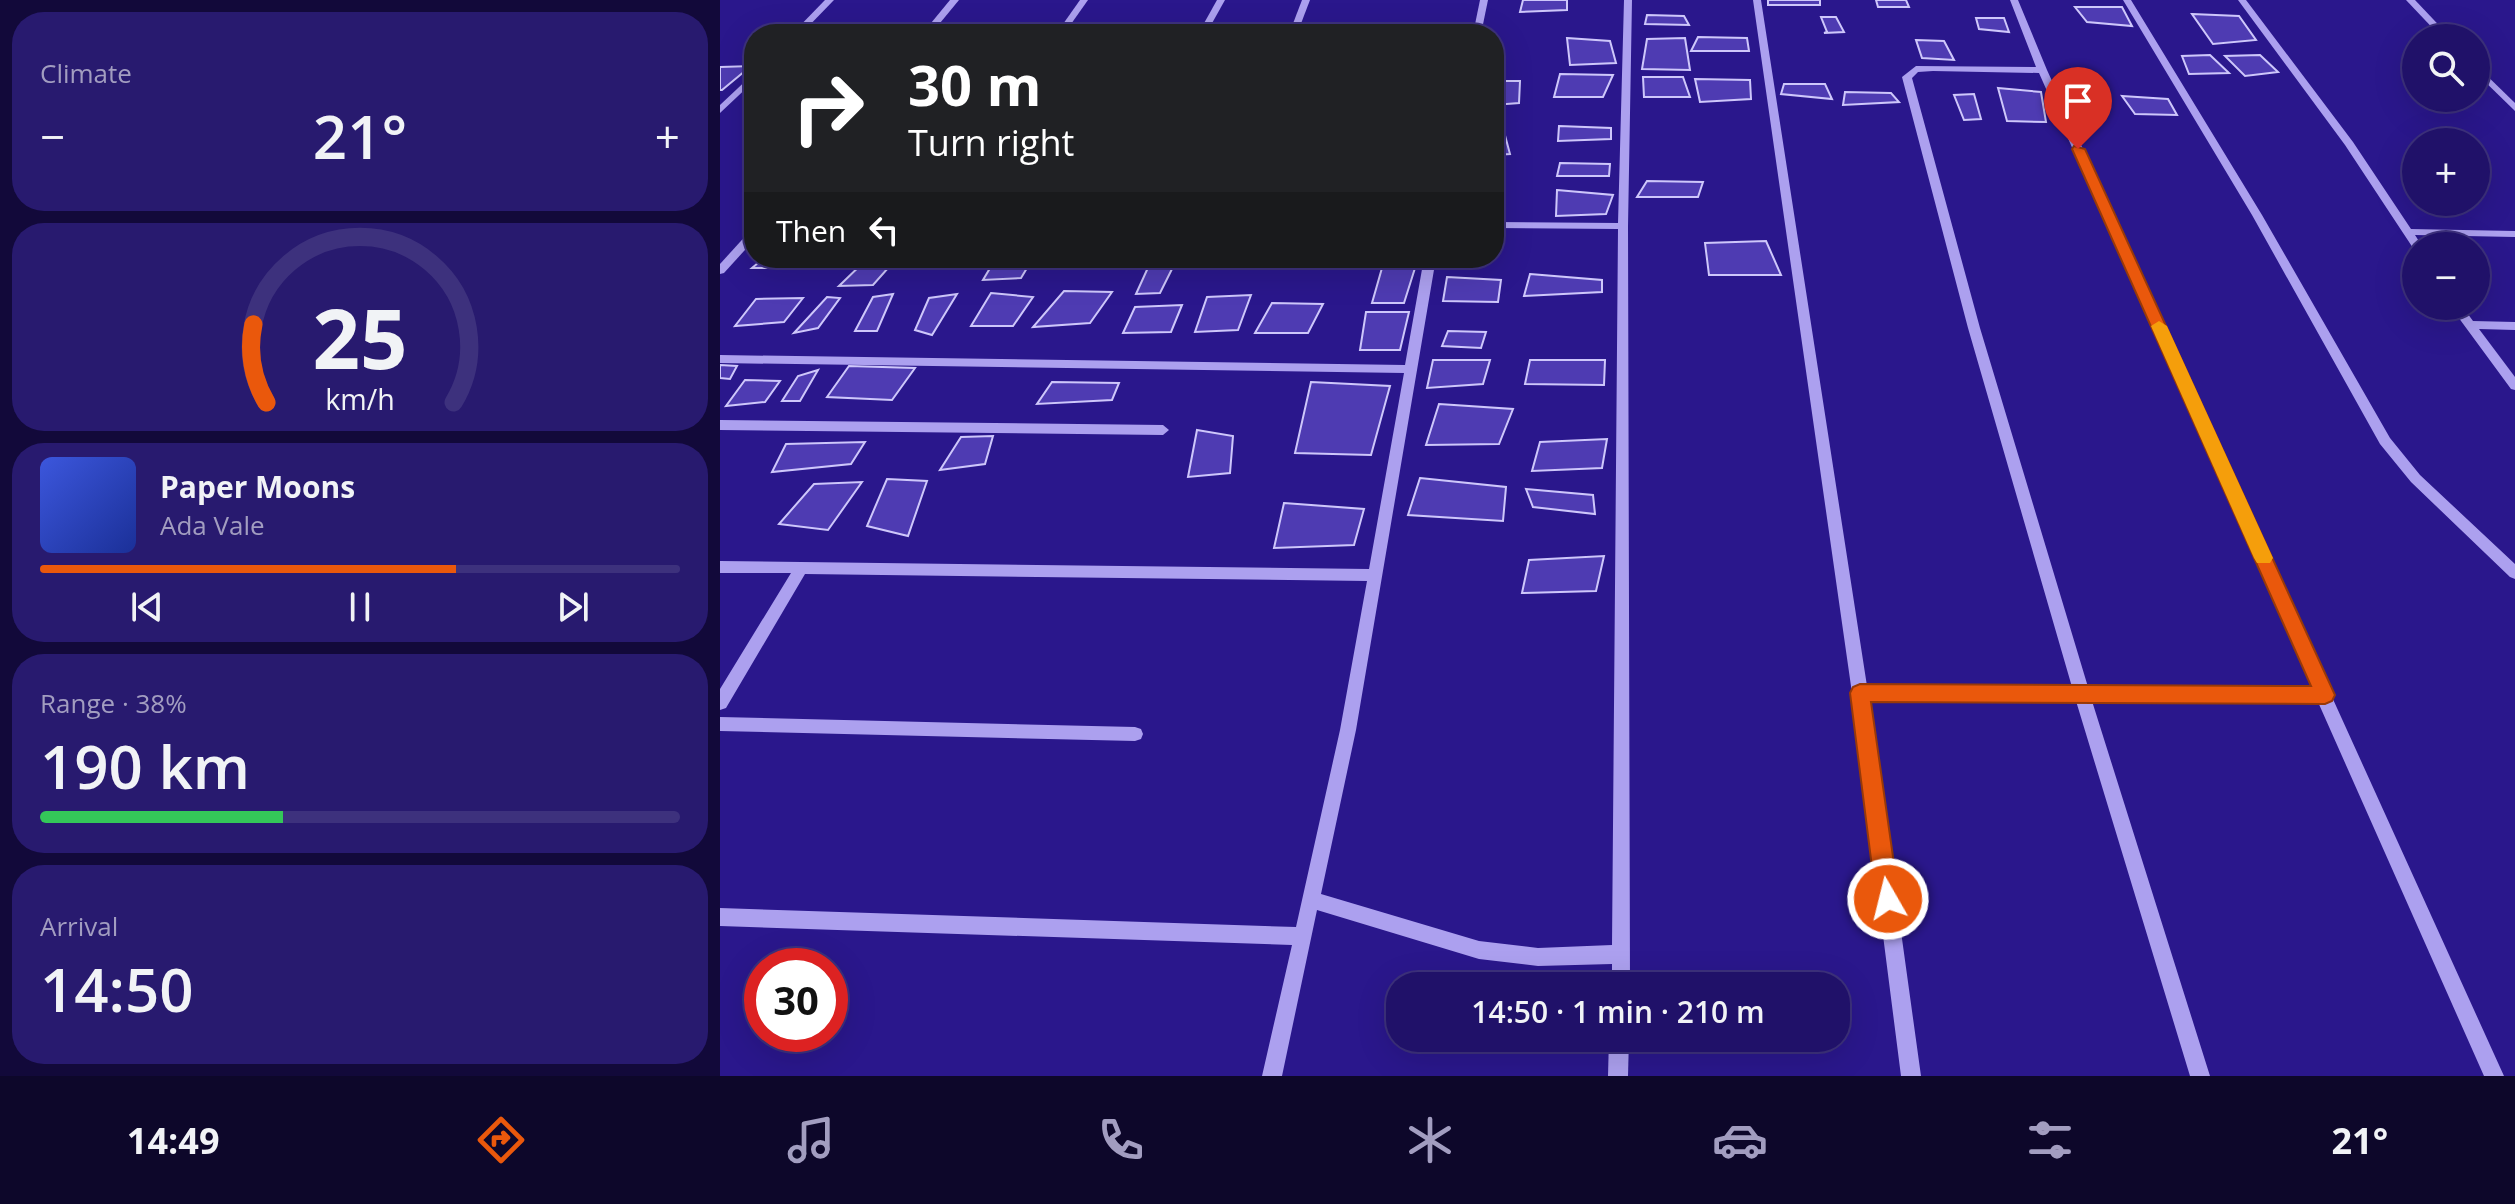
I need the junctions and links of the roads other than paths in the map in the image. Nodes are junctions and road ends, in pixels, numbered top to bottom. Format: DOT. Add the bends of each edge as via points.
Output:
graph roads {
  1 [pos="830,0"];
  2 [pos="955,0"];
  3 [pos="1084,0"];
  4 [pos="1221,0"];
  5 [pos="1306,0"];
  6 [pos="1484,0"];
  7 [pos="1628,0"];
  8 [pos="1757,0"];
  9 [pos="2014,0"];
  10 [pos="2127,0"];
  11 [pos="2242,0"];
  12 [pos="2410,0"];
  13 [pos="806,24"];
  14 [pos="935,24"];
  15 [pos="1067,24"];
  16 [pos="1208,24"];
  17 [pos="1297,24"];
  18 [pos="1479,24"];
  19 [pos="2433,24"];
  20 [pos="2042,70"];
  21 [pos="2490,82"];
  22 [pos="744,86"];
  23 [pos="2515,108"];
  24 [pos="720,110"];
  25 [pos="1504,225"];
  26 [pos="1623,226"];
  27 [pos="2408,232"];
  28 [pos="2490,234"];
  29 [pos="2515,234"];
  30 [pos="744,249"];
  31 [pos="1428,268"];
  32 [pos="720,271"];
  33 [pos="2466,320"];
  34 [pos="2469,325"];
  35 [pos="2515,326"];
  36 [pos="720,359"];
  37 [pos="1411,369"];
  38 [pos="2515,386"];
  39 [pos="720,425"];
  40 [pos="1163,430"];
  41 [pos="720,567"];
  42 [pos="802,567"];
  43 [pos="2515,573"];
  44 [pos="1373,575"];
  45 [pos="1860,693"];
  46 [pos="2083,694"];
  47 [pos="2325,695"];
  48 [pos="720,703"];
  49 [pos="720,724"];
  50 [pos="1135,734"];
  51 [pos="1310,899"];
  52 [pos="720,917"];
  53 [pos="1302,936"];
  54 [pos="1622,954"];
  55 [pos="1621,972"];
  56 [pos="1619,1052"];
  57 [pos="1272,1076"];
  58 [pos="1618,1076"];
  59 [pos="1911,1076"];
  60 [pos="2200,1076"];
  61 [pos="2494,1076"];
  1 -- 13 [label="street"];
  2 -- 14 [label="street"];
  3 -- 15 [label="street"];
  4 -- 16 [label="street"];
  5 -- 17 [label="street"];
  6 -- 18 [label="street"];
  7 -- 26 [label="street"];
  8 -- 45 [label="street"];
  9 -- 20 [label="street"];
  10 -- 43 [label="street" via="2385,441 2408,474"];
  11 -- 27 [label="street"];
  12 -- 19 [label="street"];
  20 -- 46 [label="street" via="1933,68 1916,69 1907,77"];
  20 -- 47 [label="street"];
  21 -- 23 [label="street"];
  22 -- 24 [label="street"];
  25 -- 26 [label="street"];
  26 -- 54 [label="street"];
  28 -- 29 [label="street"];
  30 -- 32 [label="street"];
  31 -- 37 [label="street"];
  33 -- 34 [label="street"];
  34 -- 35 [label="street"];
  34 -- 38 [label="street"];
  36 -- 37 [label="street"];
  37 -- 44 [label="street"];
  39 -- 40 [label="street"];
  41 -- 42 [label="street"];
  42 -- 44 [label="street"];
  42 -- 48 [label="street"];
  44 -- 51 [label="street" via="1348,730"];
  45 -- 46 [label="street"];
  45 -- 59 [label="street"];
  46 -- 47 [label="street"];
  46 -- 60 [label="street"];
  47 -- 61 [label="street"];
  49 -- 50 [label="street"];
  51 -- 53 [label="street"];
  51 -- 54 [label="street" via="1479,950 1538,957"];
  52 -- 53 [label="street"];
  53 -- 57 [label="street"];
  54 -- 55 [label="street"];
  56 -- 58 [label="street"];
}
